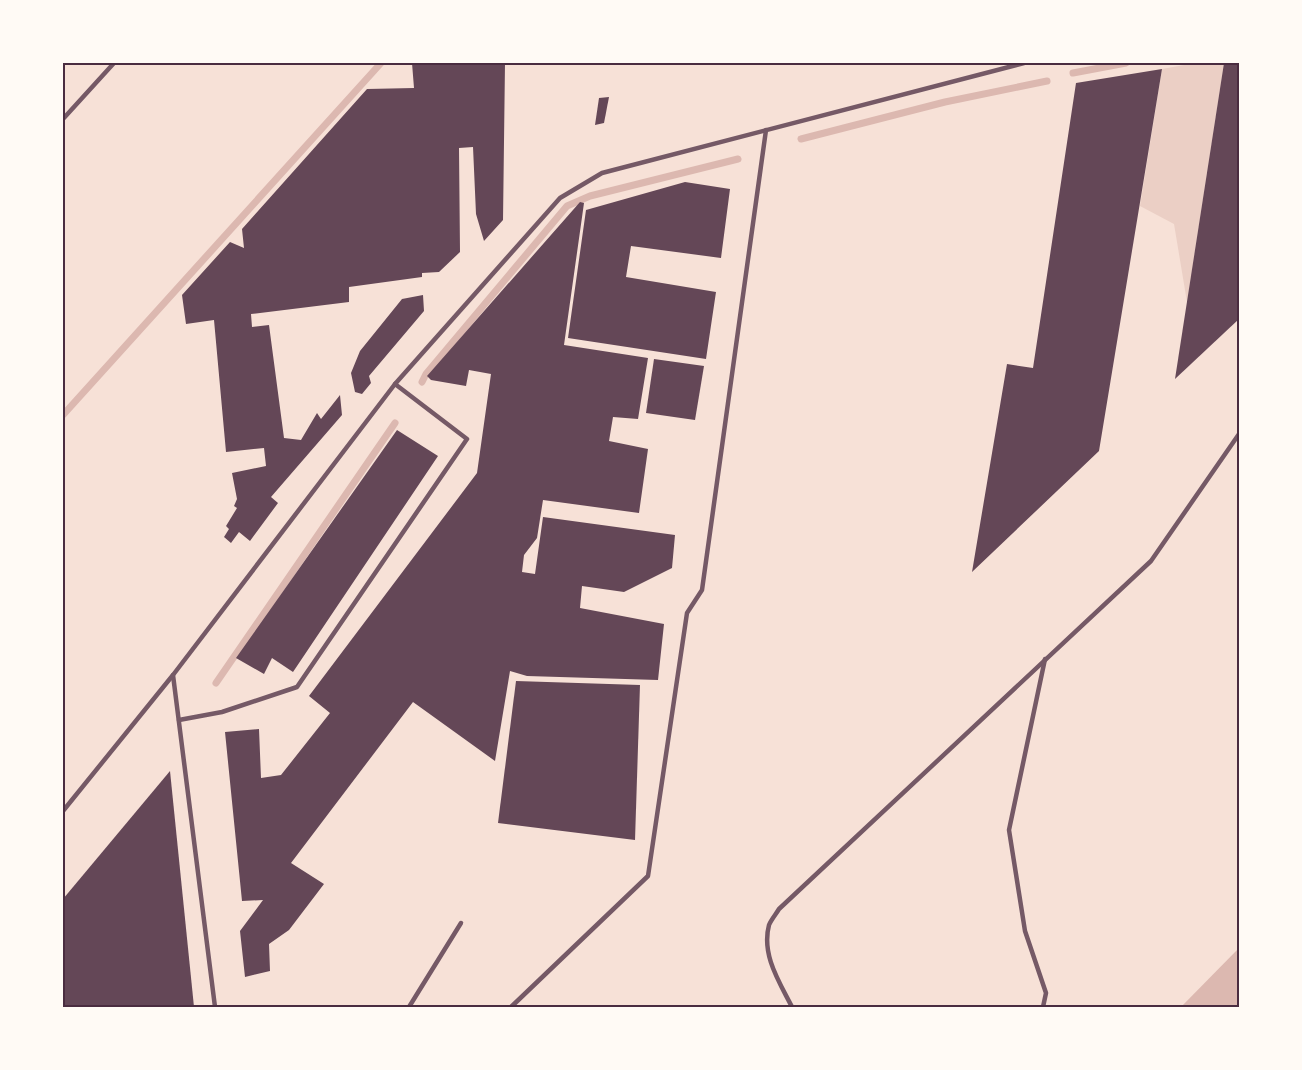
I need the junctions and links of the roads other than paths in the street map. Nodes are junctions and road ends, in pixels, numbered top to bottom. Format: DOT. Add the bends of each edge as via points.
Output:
graph roads {
  1 [pos="114,63"];
  2 [pos="1024,63"];
  3 [pos="63,119"];
  4 [pos="766,130"];
  5 [pos="395,384"];
  6 [pos="1239,434"];
  7 [pos="1045,659"];
  8 [pos="173,675"];
  9 [pos="179,720"];
  10 [pos="63,811"];
  11 [pos="461,923"];
  12 [pos="215,1007"];
  13 [pos="409,1007"];
  14 [pos="511,1007"];
  15 [pos="792,1007"];
  16 [pos="1043,1007"];
  1 -- 3 [label="lane"];
  2 -- 4 [label="lane"];
  4 -- 5 [label="lane" via="602,173 560,198"];
  4 -- 14 [label="lane" via="702,590 687,613 648,876"];
  5 -- 8 [label="lane"];
  5 -- 9 [label="lane" via="467,439 297,687 222,712"];
  6 -- 7 [label="lane" via="1151,561"];
  7 -- 15 [label="lane" via="779,909 769,925 768,945 771,966"];
  7 -- 16 [label="lane" via="1009,830 1025,932 1046,993"];
  8 -- 9 [label="lane"];
  8 -- 10 [label="lane"];
  9 -- 12 [label="lane"];
  11 -- 13 [label="lane"];
}
